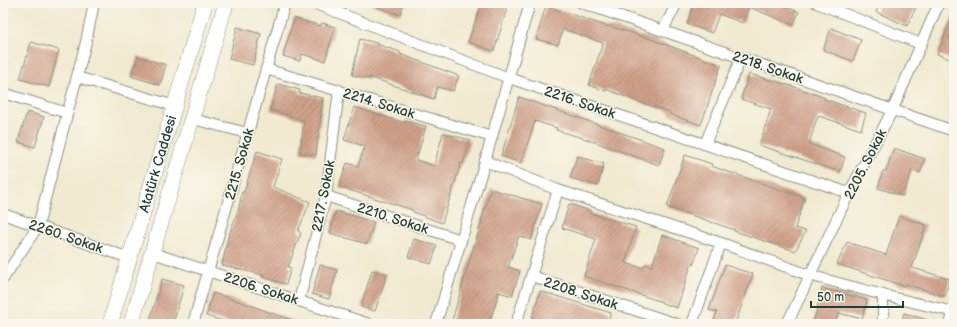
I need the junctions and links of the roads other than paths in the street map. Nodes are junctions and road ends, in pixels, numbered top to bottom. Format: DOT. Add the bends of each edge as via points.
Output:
graph roads {
  1 [pos="94,3"];
  2 [pos="205,3"];
  3 [pos="226,3"];
  4 [pos="285,3"];
  5 [pos="313,3"];
  6 [pos="530,3"];
  7 [pos="582,3"];
  8 [pos="677,3"];
  9 [pos="817,3"];
  10 [pos="938,3"];
  11 [pos="663,30"];
  12 [pos="921,44"];
  13 [pos="741,58"];
  14 [pos="266,69"];
  15 [pos="77,77"];
  16 [pos="509,78"];
  17 [pos="339,90"];
  18 [pos="3,93"];
  19 [pos="174,106"];
  20 [pos="893,109"];
  21 [pos="67,113"];
  22 [pos="193,119"];
  23 [pos="954,131"];
  24 [pos="247,133"];
  25 [pos="492,137"];
  26 [pos="705,144"];
  27 [pos="485,161"];
  28 [pos="558,190"];
  29 [pos="849,193"];
  30 [pos="326,196"];
  31 [pos="3,214"];
  32 [pos="38,226"];
  33 [pos="461,240"];
  34 [pos="721,243"];
  35 [pos="153,254"];
  36 [pos="129,258"];
  37 [pos="208,271"];
  38 [pos="809,275"];
  39 [pos="532,276"];
  40 [pos="3,279"];
  41 [pos="883,295"];
  42 [pos="299,301"];
  43 [pos="954,311"];
  44 [pos="110,324"];
  45 [pos="131,324"];
  46 [pos="192,324"];
  47 [pos="369,324"];
  48 [pos="436,324"];
  49 [pos="516,324"];
  50 [pos="677,324"];
  51 [pos="692,324"];
  52 [pos="787,324"];
  53 [pos="883,324"];
  54 [pos="950,324"];
  1 -- 15 [label="street"];
  2 -- 19 [label="main road, Atatürk Caddesi"];
  3 -- 22 [label="main road, Atatürk Caddesi"];
  4 -- 14 [label="street, 2215. Sokak"];
  5 -- 16 [label="street, 2216. Sokak"];
  6 -- 16 [label="street"];
  7 -- 11 [label="street, 2218. Sokak"];
  8 -- 11 [label="street"];
  9 -- 12 [label="street"];
  10 -- 12 [label="street, 2205. Sokak"];
  11 -- 13 [label="street, 2218. Sokak"];
  12 -- 20 [label="street, 2205. Sokak"];
  13 -- 20 [label="street, 2218. Sokak"];
  13 -- 26 [label="street"];
  14 -- 17 [label="street, 2214. Sokak"];
  14 -- 24 [label="street, 2215. Sokak"];
  15 -- 19 [label="street"];
  15 -- 21 [label="street"];
  16 -- 25 [label="street"];
  16 -- 26 [label="street, 2216. Sokak"];
  17 -- 25 [label="street, 2214. Sokak"];
  17 -- 30 [label="street, 2217. Sokak"];
  18 -- 21 [label="street"];
  19 -- 36 [label="main road, Atatürk Caddesi"];
  20 -- 23 [label="street, 2218. Sokak"];
  20 -- 29 [label="street, 2205. Sokak"];
  21 -- 32 [label="street"];
  22 -- 24 [label="street"];
  22 -- 35 [label="main road, Atatürk Caddesi"];
  24 -- 37 [label="street, 2215. Sokak"];
  25 -- 27 [label="street"];
  26 -- 29 [label="street, 2216. Sokak"];
  27 -- 28 [label="street"];
  27 -- 33 [label="street"];
  28 -- 34 [label="street"];
  28 -- 39 [label="street"];
  29 -- 38 [label="street, 2205. Sokak"];
  30 -- 33 [label="street, 2210. Sokak"];
  30 -- 42 [label="street, 2217. Sokak"];
  31 -- 32 [label="street, 2260. Sokak"];
  32 -- 36 [label="street, 2260. Sokak"];
  32 -- 40 [label="street"];
  33 -- 48 [label="street"];
  34 -- 38 [label="street"];
  34 -- 51 [label="street"];
  35 -- 37 [label="street, 2206. Sokak"];
  35 -- 45 [label="main road, Atatürk Caddesi"];
  36 -- 44 [label="main road, Atatürk Caddesi"];
  37 -- 42 [label="street, 2206. Sokak"];
  37 -- 46 [label="street, 2215. Sokak"];
  38 -- 41 [label="street"];
  38 -- 52 [label="street, 2205. Sokak"];
  39 -- 49 [label="street"];
  39 -- 50 [label="street, 2208. Sokak"];
  41 -- 43 [label="street"];
  41 -- 53 [label="street"];
  42 -- 47 [label="street, 2206. Sokak"];
  43 -- 54 [label="street"];
}
